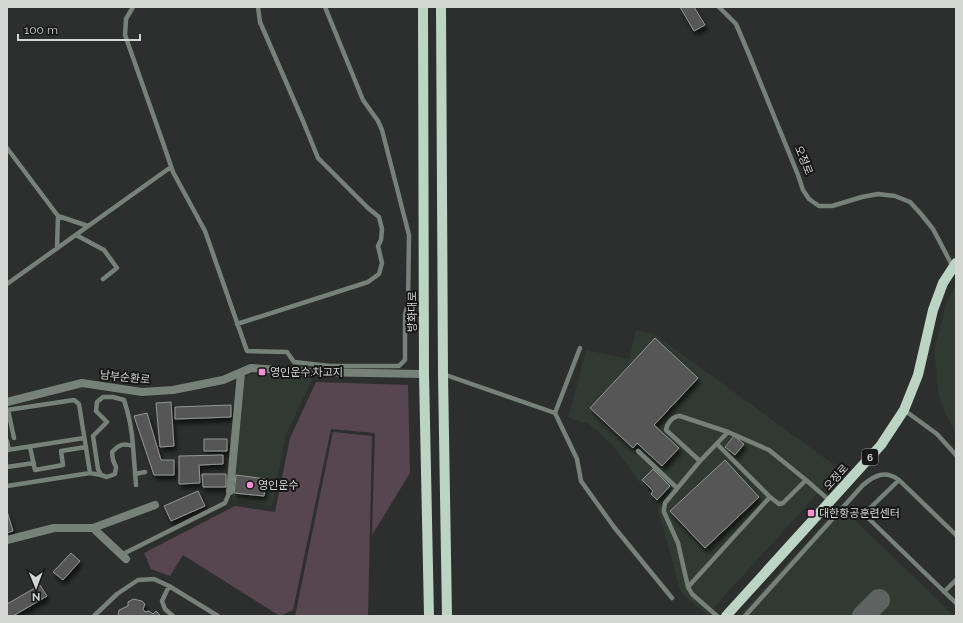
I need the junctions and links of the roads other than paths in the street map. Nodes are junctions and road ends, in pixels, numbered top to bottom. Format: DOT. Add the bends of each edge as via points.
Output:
graph roads {
  1 [pos="133,7"];
  2 [pos="258,7"];
  3 [pos="324,7"];
  4 [pos="423,7"];
  5 [pos="441,7"];
  6 [pos="719,7"];
  7 [pos="7,148"];
  8 [pos="171,167"];
  9 [pos="58,216"];
  10 [pos="88,226"];
  11 [pos="76,234"];
  12 [pos="57,248"];
  13 [pos="955,265"];
  14 [pos="103,279"];
  15 [pos="7,284"];
  16 [pos="237,324"];
  17 [pos="580,348"];
  18 [pos="241,373"];
  19 [pos="424,374"];
  20 [pos="443,374"];
  21 [pos="7,402"];
  22 [pos="8,410"];
  23 [pos="904,410"];
  24 [pos="555,412"];
  25 [pos="728,432"];
  26 [pos="14,438"];
  27 [pos="84,438"];
  28 [pos="7,441"];
  29 [pos="717,444"];
  30 [pos="30,446"];
  31 [pos="133,446"];
  32 [pos="86,447"];
  33 [pos="8,450"];
  34 [pos="638,451"];
  35 [pos="956,455"];
  36 [pos="700,461"];
  37 [pos="34,463"];
  38 [pos="7,467"];
  39 [pos="145,472"];
  40 [pos="90,473"];
  41 [pos="135,474"];
  42 [pos="101,475"];
  43 [pos="806,480"];
  44 [pos="899,480"];
  45 [pos="136,485"];
  46 [pos="7,486"];
  47 [pos="677,488"];
  48 [pos="230,491"];
  49 [pos="770,497"];
  50 [pos="830,501"];
  51 [pos="155,505"];
  52 [pos="93,528"];
  53 [pos="956,535"];
  54 [pos="7,540"];
  55 [pos="124,557"];
  56 [pos="956,580"];
  57 [pos="169,586"];
  58 [pos="688,588"];
  59 [pos="944,592"];
  60 [pos="672,598"];
  61 [pos="956,603"];
  62 [pos="94,616"];
  63 [pos="173,616"];
  64 [pos="218,616"];
  65 [pos="429,616"];
  66 [pos="447,616"];
  67 [pos="717,616"];
  68 [pos="726,616"];
  69 [pos="745,616"];
  1 -- 8 [label="lane" via="126,19 125,35"];
  2 -- 16 [label="lane" via="260,22 318,158 378,217 382,229 378,246 382,263 379,274 368,282"];
  3 -- 16 [label="lane" via="363,100 382,130 409,235 405,360 399,366 330,366 294,362 287,352 247,351"];
  4 -- 19 [label="main road, 방화대로"];
  5 -- 20 [label="main road"];
  6 -- 13 [label="lane, 오정로" via="736,24 803,190 809,199 819,206 832,206 878,194 895,196 910,202 933,229"];
  7 -- 9 [label="lane"];
  8 -- 10 [label="lane"];
  8 -- 16 [label="lane" via="205,231"];
  9 -- 10 [label="lane"];
  9 -- 12 [label="lane"];
  10 -- 11 [label="lane"];
  11 -- 12 [label="lane"];
  11 -- 14 [label="lane" via="104,250 117,268"];
  12 -- 15 [label="lane"];
  13 -- 23 [label="main road, 오정로 / 6" via="943,284 933,310 918,375"];
  17 -- 24 [label="lane"];
  18 -- 19 [label="street, 남부순환로" via="251,368"];
  18 -- 21 [label="street, 남부순환로" via="223,380 173,390 142,392 82,383"];
  18 -- 48 [label="street"];
  19 -- 65 [label="main road, 방화대로"];
  20 -- 24 [label="lane"];
  20 -- 66 [label="main road"];
  22 -- 26 [label="lane" via="15,432"];
  22 -- 27 [label="lane" via="74,400 79,404"];
  23 -- 35 [label="lane" via="937,434"];
  23 -- 50 [label="main road, 오정로 / 6" via="881,445"];
  24 -- 60 [label="lane" via="577,459 581,481 614,527"];
  25 -- 29 [label="lane"];
  25 -- 36 [label="lane" via="680,416 673,418 666,426 666,431"];
  25 -- 43 [label="lane" via="769,450"];
  27 -- 30 [label="lane"];
  27 -- 32 [label="lane"];
  28 -- 33 [label="lane"];
  29 -- 36 [label="lane"];
  29 -- 49 [label="lane"];
  30 -- 33 [label="lane"];
  30 -- 37 [label="lane"];
  31 -- 41 [label="lane"];
  31 -- 42 [label="lane" via="118,446 112,452 115,474 107,477"];
  31 -- 42 [label="lane" via="124,400 103,397 97,402 96,411 107,422 93,436"];
  32 -- 37 [label="lane" via="61,450 63,466 35,470"];
  32 -- 40 [label="lane"];
  34 -- 47 [label="lane"];
  36 -- 47 [label="lane"];
  37 -- 38 [label="lane"];
  39 -- 41 [label="lane"];
  40 -- 42 [label="lane"];
  40 -- 46 [label="lane"];
  41 -- 45 [label="lane"];
  43 -- 49 [label="lane" via="781,504"];
  43 -- 50 [label="lane"];
  44 -- 53 [label="lane"];
  44 -- 59 [label="lane" via="867,510 867,517"];
  44 -- 69 [label="lane" via="888,475 877,476 863,485"];
  47 -- 58 [label="lane" via="665,503 664,509 678,543"];
  48 -- 55 [label="lane" via="225,503"];
  49 -- 58 [label="lane"];
  50 -- 68 [label="main road, 오정로 / 6"];
  51 -- 52 [label="street"];
  52 -- 54 [label="street" via="54,528"];
  52 -- 55 [label="street"];
  56 -- 59 [label="lane"];
  57 -- 62 [label="lane" via="154,579 138,580 117,594"];
  57 -- 63 [label="lane" via="162,601 165,609"];
  57 -- 64 [label="lane"];
  58 -- 67 [label="lane"];
  59 -- 61 [label="lane"];
}
